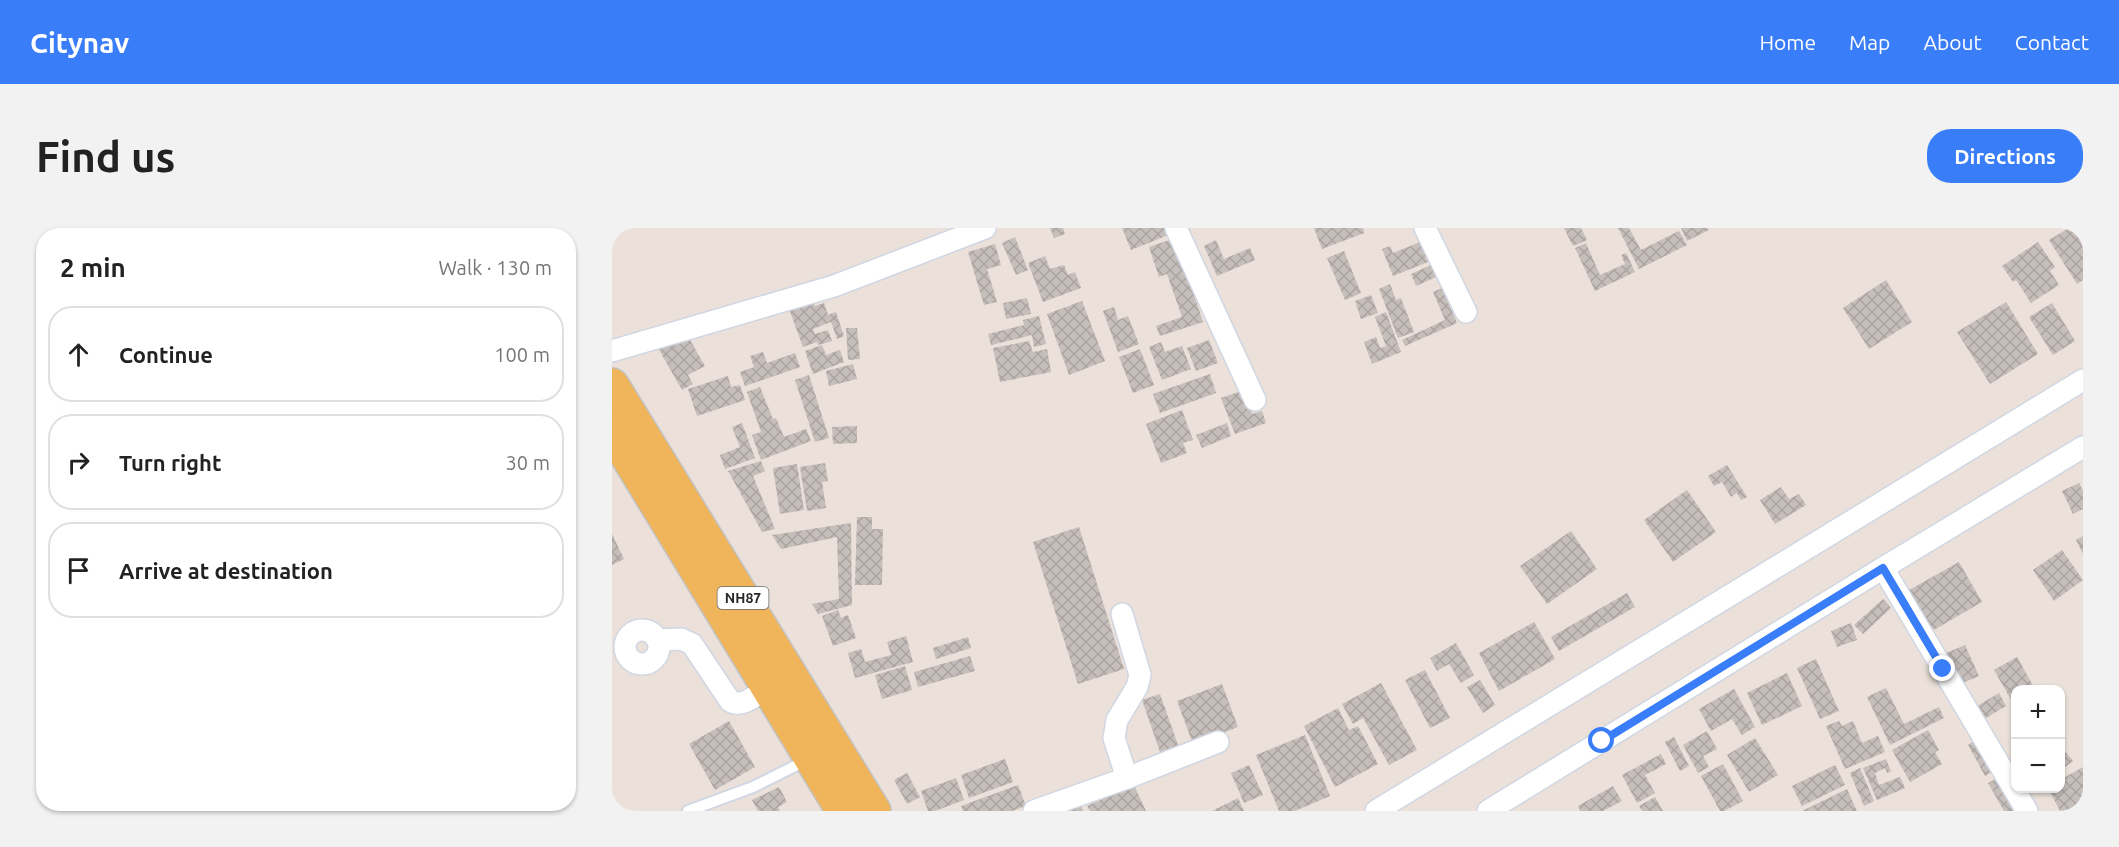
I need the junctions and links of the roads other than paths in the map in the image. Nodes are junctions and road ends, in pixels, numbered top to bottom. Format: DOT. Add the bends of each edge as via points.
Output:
graph roads {
  1 [pos="985,228"];
  2 [pos="1176,228"];
  3 [pos="1425,228"];
  4 [pos="1466,312"];
  5 [pos="612,351"];
  6 [pos="2083,380"];
  7 [pos="612,385"];
  8 [pos="1255,399"];
  9 [pos="612,432"];
  10 [pos="2083,447"];
  11 [pos="1883,568"];
  12 [pos="1122,614"];
  13 [pos="619,657"];
  14 [pos="768,688"];
  15 [pos="1218,742"];
  16 [pos="811,759"];
  17 [pos="1127,778"];
  18 [pos="688,811"];
  19 [pos="843,811"];
  20 [pos="874,811"];
  21 [pos="1034,811"];
  22 [pos="1376,811"];
  23 [pos="1488,811"];
  24 [pos="2027,811"];
  1 -- 5 [label="street" via="834,286"];
  2 -- 8 [label="street"];
  3 -- 4 [label="street"];
  6 -- 22 [label="street"];
  7 -- 20 [label="main road, NH87"];
  9 -- 14 [label="main road, NH87"];
  10 -- 11 [label="street"];
  11 -- 23 [label="street"];
  11 -- 24 [label="street"];
  12 -- 17 [label="street" via="1140,675 1117,720 1114,738"];
  13 -- 14 [label="street" via="635,632 648,631 657,640 681,639 692,644 730,702 742,704"];
  14 -- 16 [label="main road, NH87"];
  15 -- 17 [label="street"];
  16 -- 18 [label="lane" via="753,787"];
  16 -- 19 [label="main road, NH87"];
  17 -- 21 [label="street"];
}
